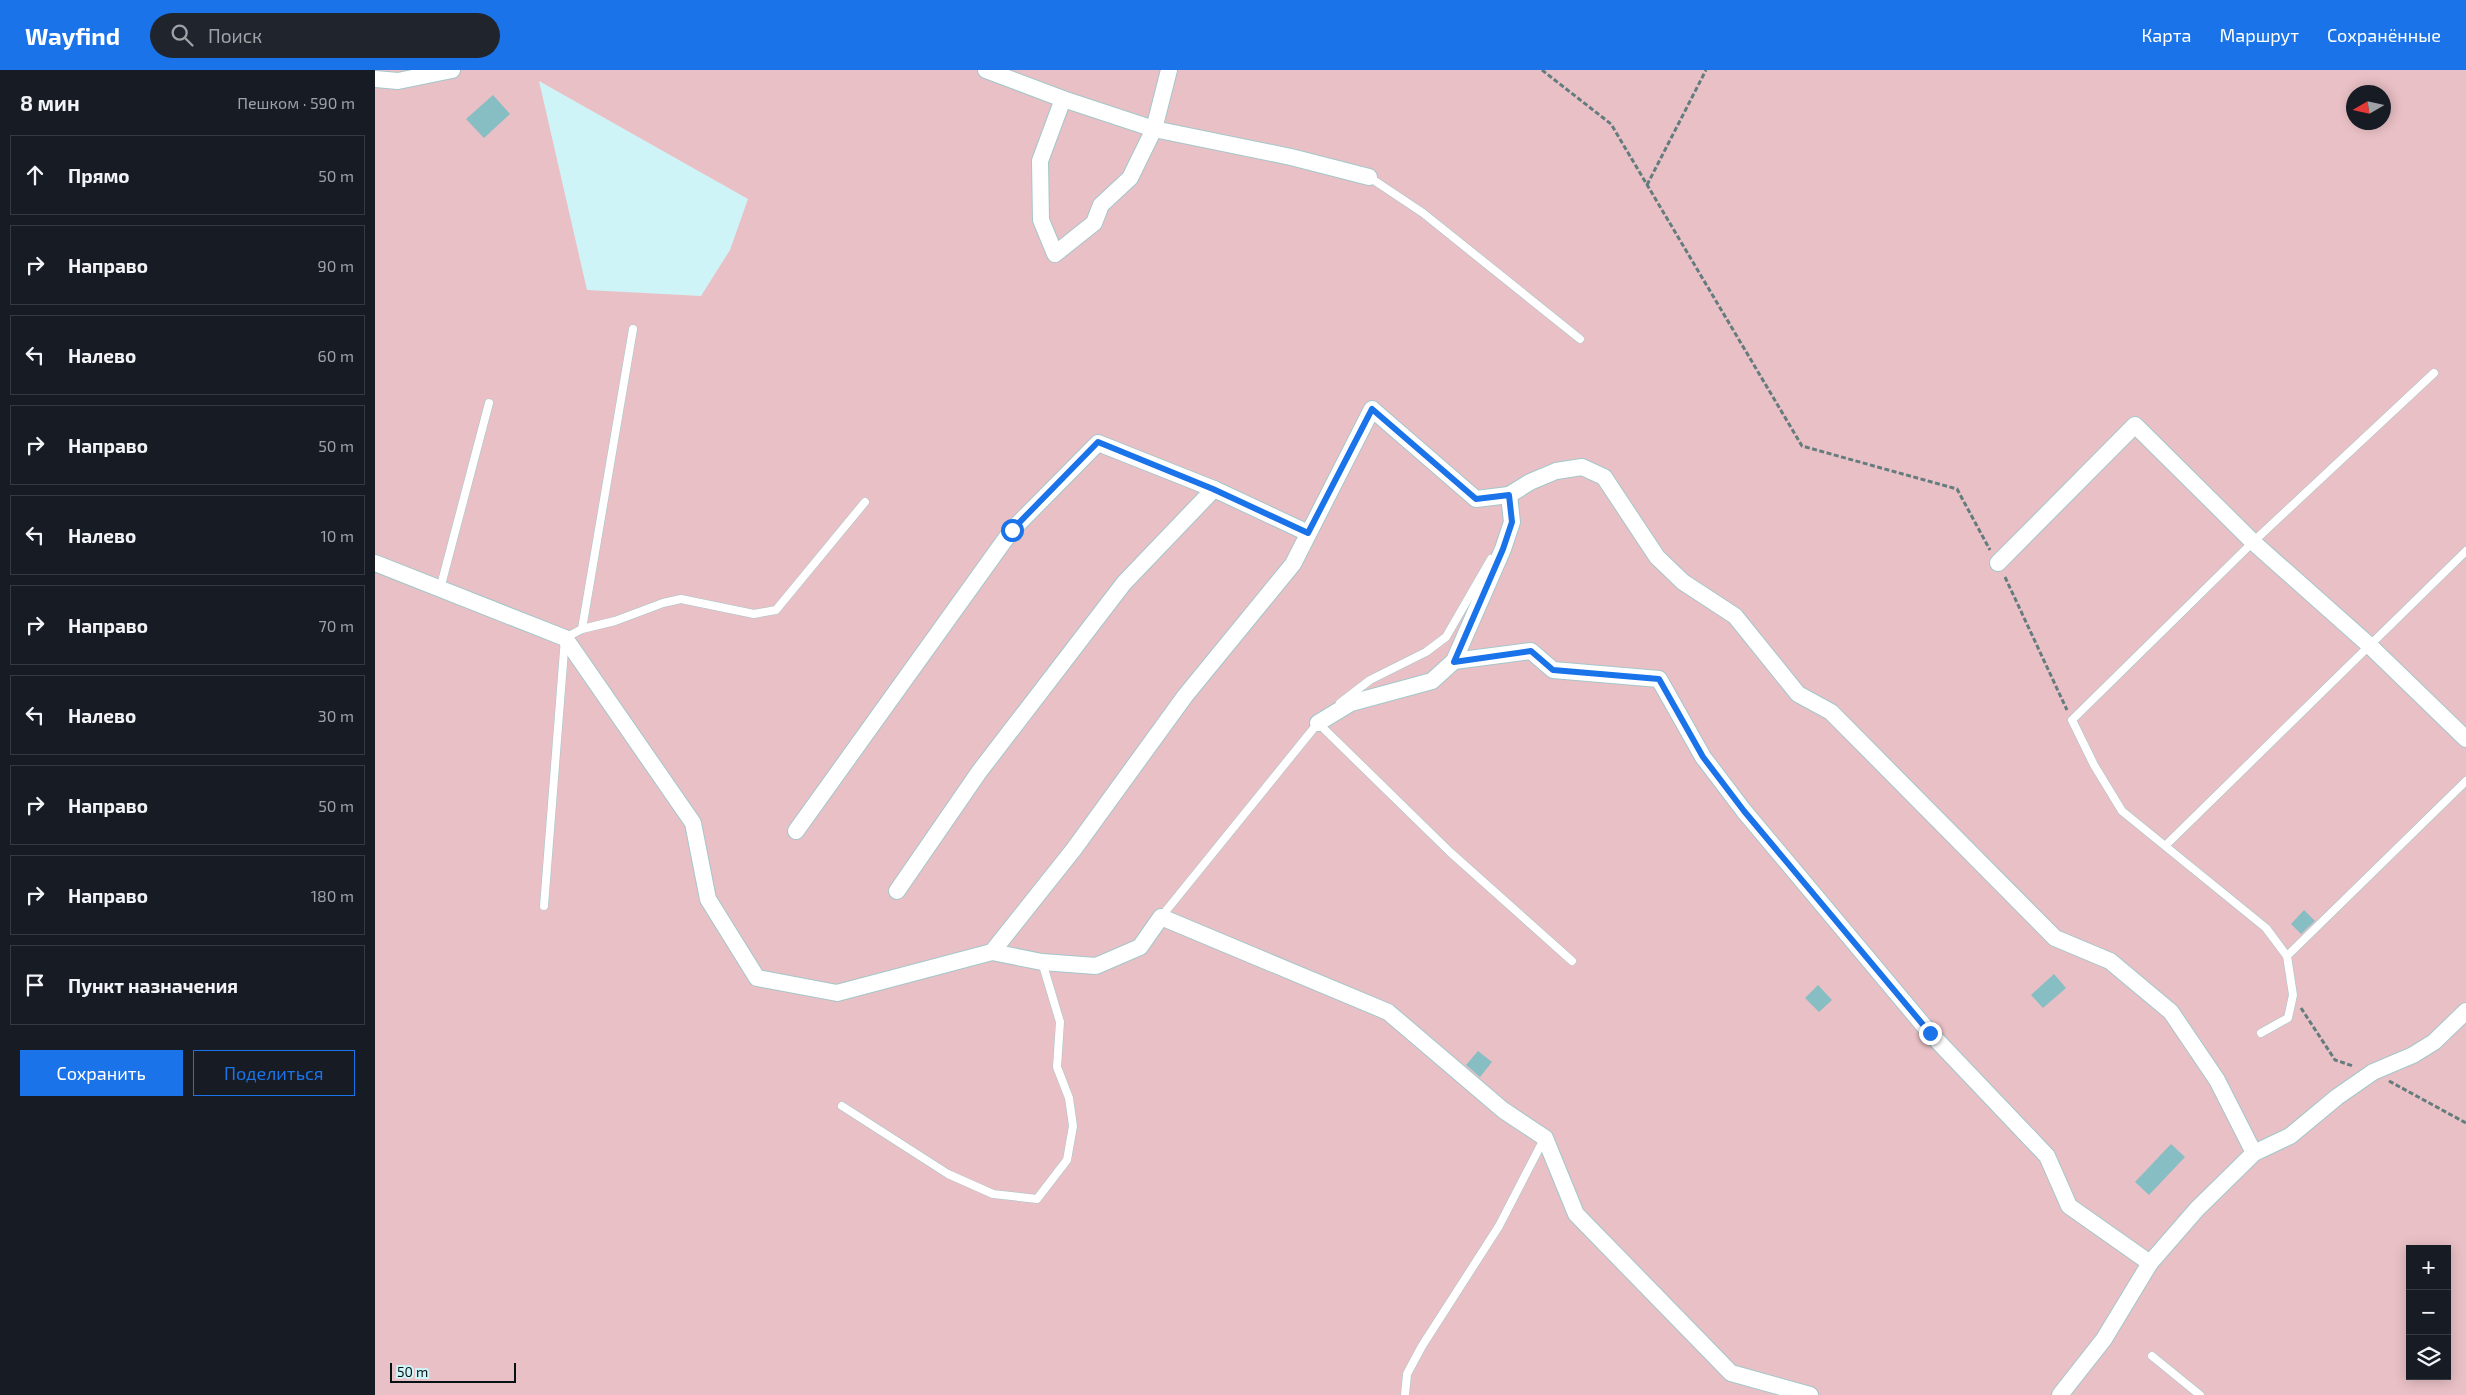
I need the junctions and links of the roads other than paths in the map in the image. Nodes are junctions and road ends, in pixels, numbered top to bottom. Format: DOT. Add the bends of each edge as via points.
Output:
graph roads {
  1 [pos="452,70"];
  2 [pos="986,70"];
  3 [pos="1169,70"];
  4 [pos="375,78"];
  5 [pos="1063,99"];
  6 [pos="1154,129"];
  7 [pos="1369,177"];
  8 [pos="633,329"];
  9 [pos="1580,339"];
  10 [pos="2434,373"];
  11 [pos="489,404"];
  12 [pos="1213,489"];
  13 [pos="1509,495"];
  14 [pos="865,502"];
  15 [pos="1308,533"];
  16 [pos="2253,542"];
  17 [pos="2466,552"];
  18 [pos="375,563"];
  19 [pos="1998,563"];
  20 [pos="440,589"];
  21 [pos="582,629"];
  22 [pos="565,638"];
  23 [pos="2369,645"];
  24 [pos="1454,662"];
  25 [pos="1318,723"];
  26 [pos="2466,739"];
  27 [pos="2466,781"];
  28 [pos="796,831"];
  29 [pos="2166,845"];
  30 [pos="897,892"];
  31 [pos="544,906"];
  32 [pos="1161,917"];
  33 [pos="992,952"];
  34 [pos="2287,956"];
  35 [pos="1572,961"];
  36 [pos="1043,962"];
  37 [pos="2466,1011"];
  38 [pos="2261,1034"];
  39 [pos="842,1106"];
  40 [pos="1545,1138"];
  41 [pos="2254,1153"];
  42 [pos="2149,1263"];
  43 [pos="2152,1356"];
  44 [pos="1405,1395"];
  45 [pos="1810,1395"];
  46 [pos="2060,1395"];
  47 [pos="2200,1395"];
  1 -- 4 [label="street" via="398,81"];
  2 -- 5 [label="street"];
  3 -- 6 [label="street"];
  5 -- 6 [label="street"];
  5 -- 6 [label="street" via="1040,161 1041,220 1055,254 1094,223 1101,205 1130,178"];
  6 -- 7 [label="street" via="1291,157"];
  7 -- 9 [label="lane" via="1423,213"];
  8 -- 21 [label="lane"];
  10 -- 16 [label="lane"];
  11 -- 20 [label="lane"];
  12 -- 15 [label="street"];
  12 -- 28 [label="street" via="1098,442 1012,530"];
  12 -- 30 [label="street" via="1124,583 979,772"];
  13 -- 15 [label="street" via="1476,499 1372,409"];
  13 -- 24 [label="street" via="1512,522"];
  13 -- 25 [label="lane" via="1507,523 1497,546 1447,636 1426,652 1370,680"];
  13 -- 41 [label="street" via="1556,471 1582,467 1604,477 1657,557 1683,582 1735,616 1798,694 1831,712 2055,938 2110,961 2171,1012 2217,1080"];
  14 -- 21 [label="lane" via="776,610 754,614 681,599"];
  15 -- 33 [label="street" via="1293,564 1185,696 1074,849"];
  16 -- 19 [label="street" via="2135,424"];
  16 -- 23 [label="street"];
  16 -- 29 [label="lane" via="2072,720 2122,811"];
  17 -- 23 [label="lane"];
  18 -- 20 [label="street"];
  20 -- 22 [label="street"];
  21 -- 22 [label="lane"];
  22 -- 31 [label="lane"];
  22 -- 33 [label="street" via="693,823 708,899 757,978 837,993"];
  23 -- 26 [label="street"];
  23 -- 29 [label="lane"];
  24 -- 25 [label="street" via="1432,681 1351,703"];
  24 -- 42 [label="street" via="1531,651 1553,670 1659,679 1703,757 1744,811 1930,1033 2047,1156 2069,1206"];
  25 -- 32 [label="lane"];
  25 -- 35 [label="lane" via="1450,852"];
  27 -- 34 [label="lane"];
  29 -- 34 [label="lane" via="2266,928"];
  32 -- 36 [label="street" via="1140,947 1096,966"];
  32 -- 40 [label="street" via="1387,1012 1503,1110"];
  33 -- 36 [label="street"];
  34 -- 38 [label="lane" via="2293,995 2288,1018"];
  36 -- 39 [label="lane" via="1060,1022 1057,1067 1069,1098 1073,1126 1067,1160 1037,1199 993,1194 948,1174"];
  37 -- 41 [label="street" via="2434,1042 2373,1072 2290,1136"];
  40 -- 44 [label="lane" via="1499,1226 1422,1346 1407,1374"];
  40 -- 45 [label="street" via="1576,1214 1731,1373"];
  41 -- 42 [label="street" via="2197,1209"];
  42 -- 46 [label="street" via="2104,1339"];
  43 -- 47 [label="lane"];
}
